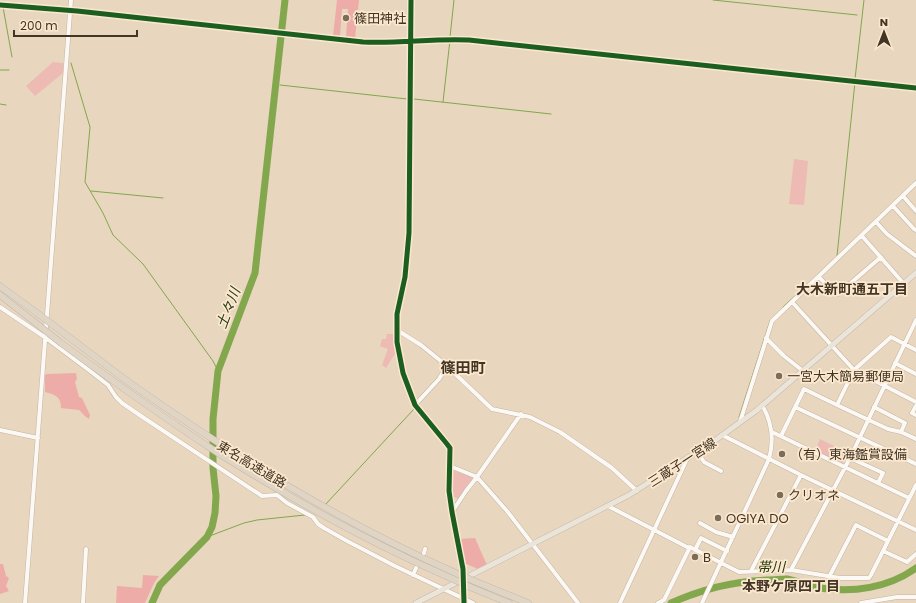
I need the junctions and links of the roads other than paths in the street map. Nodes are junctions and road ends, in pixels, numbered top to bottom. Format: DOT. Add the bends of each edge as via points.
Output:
graph roads {
  1 [pos="71,0"];
  2 [pos="411,0"];
  3 [pos="0,5"];
  4 [pos="70,10"];
  5 [pos="411,41"];
  6 [pos="916,88"];
  7 [pos="916,183"];
  8 [pos="903,196"];
  9 [pos="893,206"];
  10 [pos="916,211"];
  11 [pos="876,222"];
  12 [pos="916,230"];
  13 [pos="862,236"];
  14 [pos="916,256"];
  15 [pos="881,258"];
  16 [pos="916,273"];
  17 [pos="819,277"];
  18 [pos="904,284"];
  19 [pos="0,286"];
  20 [pos="0,295"];
  21 [pos="792,302"];
  22 [pos="0,307"];
  23 [pos="916,320"];
  24 [pos="397,330"];
  25 [pos="46,338"];
  26 [pos="766,338"];
  27 [pos="904,344"];
  28 [pos="832,346"];
  29 [pos="916,350"];
  30 [pos="895,363"];
  31 [pos="448,366"];
  32 [pos="854,370"];
  33 [pos="803,371"];
  34 [pos="916,374"];
  35 [pos="884,386"];
  36 [pos="916,402"];
  37 [pos="415,405"];
  38 [pos="762,405"];
  39 [pos="837,405"];
  40 [pos="916,406"];
  41 [pos="795,407"];
  42 [pos="874,407"];
  43 [pos="521,414"];
  44 [pos="916,415"];
  45 [pos="869,419"];
  46 [pos="740,422"];
  47 [pos="0,430"];
  48 [pos="772,432"];
  49 [pos="901,432"];
  50 [pos="722,435"];
  51 [pos="781,436"];
  52 [pos="38,438"];
  53 [pos="859,438"];
  54 [pos="916,439"];
  55 [pos="697,451"];
  56 [pos="688,457"];
  57 [pos="850,458"];
  58 [pos="769,459"];
  59 [pos="916,464"];
  60 [pos="450,466"];
  61 [pos="844,467"];
  62 [pos="721,471"];
  63 [pos="801,475"];
  64 [pos="477,477"];
  65 [pos="878,483"];
  66 [pos="915,488"];
  67 [pos="833,490"];
  68 [pos="637,491"];
  69 [pos="910,498"];
  70 [pos="608,506"];
  71 [pos="325,511"];
  72 [pos="452,512"];
  73 [pos="898,521"];
  74 [pos="700,523"];
  75 [pos="654,529"];
  76 [pos="916,530"];
  77 [pos="733,537"];
  78 [pos="888,541"];
  79 [pos="533,545"];
  80 [pos="689,548"];
  81 [pos="86,549"];
  82 [pos="695,550"];
  83 [pos="727,551"];
  84 [pos="883,551"];
  85 [pos="916,554"];
  86 [pos="721,562"];
  87 [pos="416,568"];
  88 [pos="791,570"];
  89 [pos="751,571"];
  90 [pos="413,575"];
  91 [pos="829,577"];
  92 [pos="463,579"];
  93 [pos="472,584"];
  94 [pos="444,590"];
  95 [pos="916,596"];
  96 [pos="464,601"];
  97 [pos="703,601"];
  98 [pos="25,603"];
  99 [pos="83,603"];
  100 [pos="416,603"];
  101 [pos="473,603"];
  102 [pos="508,603"];
  103 [pos="528,603"];
  104 [pos="578,603"];
  105 [pos="620,603"];
  106 [pos="658,603"];
  107 [pos="861,603"];
  1 -- 4 [label="street"];
  2 -- 5 [label="street"];
  3 -- 4 [label="street"];
  4 -- 5 [label="street" via="363,42"];
  4 -- 25 [label="street"];
  5 -- 6 [label="street" via="446,38 469,40"];
  5 -- 24 [label="street" via="408,255 397,314"];
  7 -- 8 [label="street"];
  8 -- 9 [label="street"];
  8 -- 10 [label="street"];
  9 -- 11 [label="street"];
  9 -- 12 [label="street"];
  11 -- 13 [label="street"];
  11 -- 14 [label="street" via="887,234"];
  13 -- 15 [label="street"];
  13 -- 17 [label="street"];
  15 -- 17 [label="street" via="838,294 835,294"];
  15 -- 18 [label="street"];
  16 -- 18 [label="main road, 三蔵子一宮線"];
  17 -- 21 [label="street"];
  18 -- 28 [label="main road, 三蔵子一宮線"];
  19 -- 71 [label="highway, 東名高速道路, bridge" via="127,381 217,443"];
  20 -- 71 [label="highway, 東名高速道路, bridge" via="61,343 209,447 277,489"];
  21 -- 26 [label="street" via="772,321"];
  21 -- 28 [label="street"];
  22 -- 25 [label="street"];
  23 -- 27 [label="street"];
  24 -- 31 [label="street"];
  24 -- 37 [label="street" via="403,373"];
  25 -- 52 [label="street"];
  25 -- 90 [label="street" via="108,385 122,403 262,496 276,495 314,516 318,524 324,528"];
  26 -- 33 [label="street"];
  26 -- 46 [label="street"];
  27 -- 29 [label="street"];
  27 -- 30 [label="street"];
  27 -- 32 [label="street" via="891,338"];
  28 -- 32 [label="street"];
  28 -- 33 [label="main road, 三蔵子一宮線"];
  30 -- 34 [label="street"];
  30 -- 35 [label="street"];
  31 -- 37 [label="street"];
  31 -- 43 [label="street" via="492,409"];
  32 -- 35 [label="street"];
  32 -- 39 [label="street"];
  33 -- 38 [label="main road, 三蔵子一宮線"];
  35 -- 36 [label="street"];
  35 -- 42 [label="street"];
  37 -- 60 [label="street" via="448,444"];
  38 -- 46 [label="main road, 三蔵子一宮線"];
  38 -- 48 [label="street"];
  39 -- 41 [label="street" via="804,389"];
  39 -- 45 [label="street"];
  40 -- 44 [label="street" via="912,413"];
  41 -- 51 [label="street"];
  41 -- 53 [label="street"];
  42 -- 45 [label="street"];
  42 -- 49 [label="street" via="905,423"];
  43 -- 64 [label="street"];
  43 -- 68 [label="street" via="560,432 583,447 612,468"];
  45 -- 49 [label="street" via="888,429"];
  45 -- 53 [label="street"];
  46 -- 50 [label="main road, 三蔵子一宮線"];
  47 -- 52 [label="street"];
  48 -- 51 [label="street"];
  48 -- 58 [label="street"];
  49 -- 54 [label="street"];
  50 -- 55 [label="main road, 三蔵子一宮線"];
  50 -- 58 [label="street"];
  51 -- 61 [label="street"];
  52 -- 98 [label="street"];
  53 -- 57 [label="street"];
  53 -- 59 [label="street"];
  55 -- 56 [label="main road, 三蔵子一宮線"];
  55 -- 62 [label="street" via="704,462"];
  56 -- 68 [label="main road, 三蔵子一宮線"];
  56 -- 75 [label="street"];
  57 -- 61 [label="street"];
  57 -- 65 [label="street" via="883,473"];
  58 -- 63 [label="street"];
  58 -- 77 [label="street"];
  60 -- 64 [label="street"];
  60 -- 72 [label="street" via="449,491"];
  61 -- 65 [label="street"];
  61 -- 67 [label="street"];
  63 -- 67 [label="street"];
  63 -- 89 [label="street"];
  64 -- 72 [label="street"];
  64 -- 79 [label="street"];
  65 -- 69 [label="street"];
  66 -- 69 [label="street"];
  67 -- 73 [label="street"];
  67 -- 88 [label="street"];
  68 -- 70 [label="main road, 三蔵子一宮線"];
  69 -- 73 [label="street"];
  70 -- 75 [label="street"];
  70 -- 79 [label="main road, 三蔵子一宮線"];
  71 -- 93 [label="highway, 東名高速道路, bridge" via="458,574"];
  71 -- 93 [label="highway, 東名高速道路, bridge" via="374,542 453,579"];
  72 -- 92 [label="street"];
  73 -- 76 [label="street"];
  73 -- 78 [label="street"];
  74 -- 77 [label="street" via="716,532"];
  75 -- 80 [label="street"];
  75 -- 105 [label="street"];
  77 -- 83 [label="street"];
  78 -- 84 [label="street"];
  78 -- 91 [label="street" via="856,525"];
  79 -- 92 [label="main road, 三蔵子一宮線"];
  79 -- 104 [label="street"];
  80 -- 82 [label="street"];
  80 -- 106 [label="street" via="664,600"];
  81 -- 99 [label="street"];
  82 -- 83 [label="street" via="701,538"];
  82 -- 86 [label="street"];
  83 -- 86 [label="street"];
  84 -- 85 [label="street" via="907,562"];
  84 -- 91 [label="street" via="869,578"];
  86 -- 89 [label="street" via="739,572"];
  86 -- 97 [label="street"];
  87 -- 90 [label="street"];
  88 -- 89 [label="street"];
  88 -- 91 [label="street"];
  90 -- 94 [label="street"];
  92 -- 94 [label="main road, 三蔵子一宮線"];
  92 -- 96 [label="street"];
  93 -- 102 [label="highway, 東名高速道路"];
  93 -- 103 [label="highway, 東名高速道路"];
  94 -- 96 [label="street"];
  94 -- 100 [label="main road, 三蔵子一宮線"];
  95 -- 107 [label="street"];
  96 -- 101 [label="street"];
}
